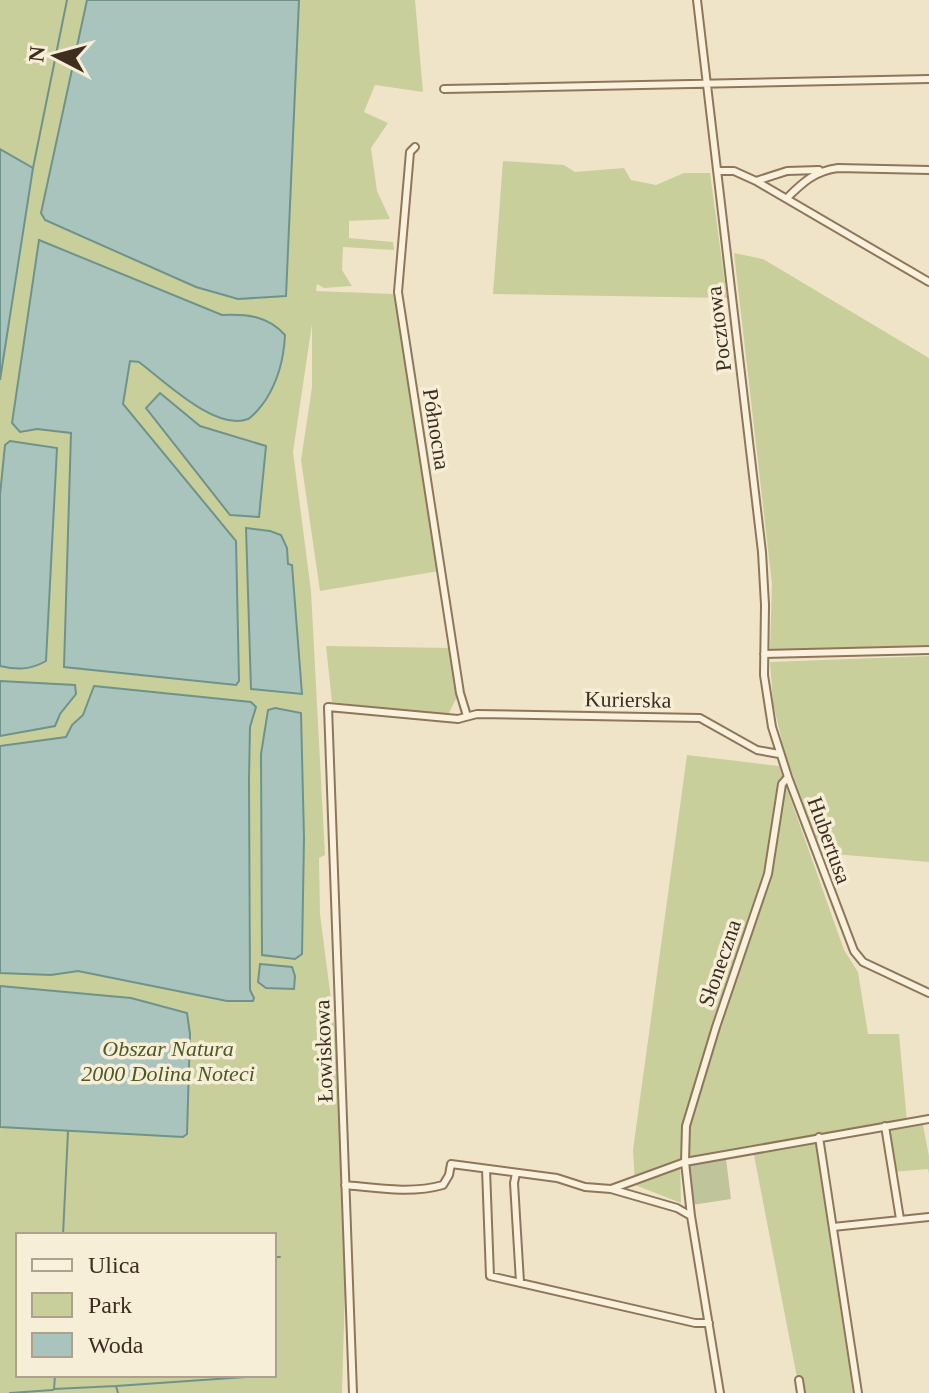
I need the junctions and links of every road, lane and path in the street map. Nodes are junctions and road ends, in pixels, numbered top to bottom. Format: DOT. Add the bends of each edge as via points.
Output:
graph roads {
  1 [pos="697,0"];
  2 [pos="929,79"];
  3 [pos="706,82"];
  4 [pos="444,89"];
  5 [pos="415,147"];
  6 [pos="824,170"];
  7 [pos="929,170"];
  8 [pos="718,171"];
  9 [pos="756,181"];
  10 [pos="787,198"];
  11 [pos="929,282"];
  12 [pos="929,650"];
  13 [pos="764,654"];
  14 [pos="328,707"];
  15 [pos="467,716"];
  16 [pos="779,754"];
  17 [pos="788,777"];
  18 [pos="929,993"];
  19 [pos="929,1119"];
  20 [pos="885,1126"];
  21 [pos="819,1137"];
  22 [pos="685,1162"];
  23 [pos="486,1169"];
  24 [pos="516,1173"];
  25 [pos="345,1185"];
  26 [pos="611,1189"];
  27 [pos="691,1216"];
  28 [pos="929,1217"];
  29 [pos="900,1219"];
  30 [pos="833,1227"];
  31 [pos="520,1282"];
  32 [pos="709,1323"];
  33 [pos="799,1380"];
  34 [pos="353,1393"];
  35 [pos="720,1393"];
  36 [pos="801,1393"];
  37 [pos="858,1393"];
  1 -- 3 [label="street, Pocztowa"];
  2 -- 3 [label="street"];
  3 -- 4 [label="street"];
  3 -- 8 [label="street, Pocztowa"];
  5 -- 15 [label="street, Północna" via="410,152 398,292"];
  6 -- 7 [label="street"];
  6 -- 9 [label="street" via="787,171"];
  6 -- 10 [label="street" via="804,180"];
  8 -- 9 [label="street" via="734,171"];
  8 -- 13 [label="street, Pocztowa" via="762,552"];
  9 -- 10 [label="street"];
  10 -- 11 [label="street"];
  12 -- 13 [label="street"];
  13 -- 16 [label="street, Hubertusa"];
  14 -- 15 [label="street, Kurierska"];
  14 -- 25 [label="street, Łowiskowa"];
  15 -- 16 [label="street, Kurierska" via="700,718 757,750"];
  16 -- 17 [label="street, Hubertusa"];
  17 -- 18 [label="street, Hubertusa" via="858,957"];
  17 -- 22 [label="street, Słoneczna" via="782,784 768,874 686,1126"];
  19 -- 20 [label="street"];
  20 -- 21 [label="street"];
  20 -- 29 [label="street"];
  21 -- 22 [label="street"];
  21 -- 30 [label="street"];
  22 -- 26 [label="street"];
  22 -- 27 [label="street, Słoneczna"];
  23 -- 24 [label="street"];
  23 -- 25 [label="street" via="451,1164 443,1185 432,1188"];
  23 -- 31 [label="street" via="490,1276"];
  24 -- 26 [label="street"];
  24 -- 31 [label="street"];
  25 -- 34 [label="street, Łowiskowa"];
  26 -- 27 [label="street"];
  27 -- 32 [label="street, Słoneczna"];
  28 -- 29 [label="street"];
  29 -- 30 [label="street"];
  30 -- 37 [label="street"];
  31 -- 32 [label="street"];
  32 -- 35 [label="street, Słoneczna"];
  33 -- 36 [label="street"];
}
